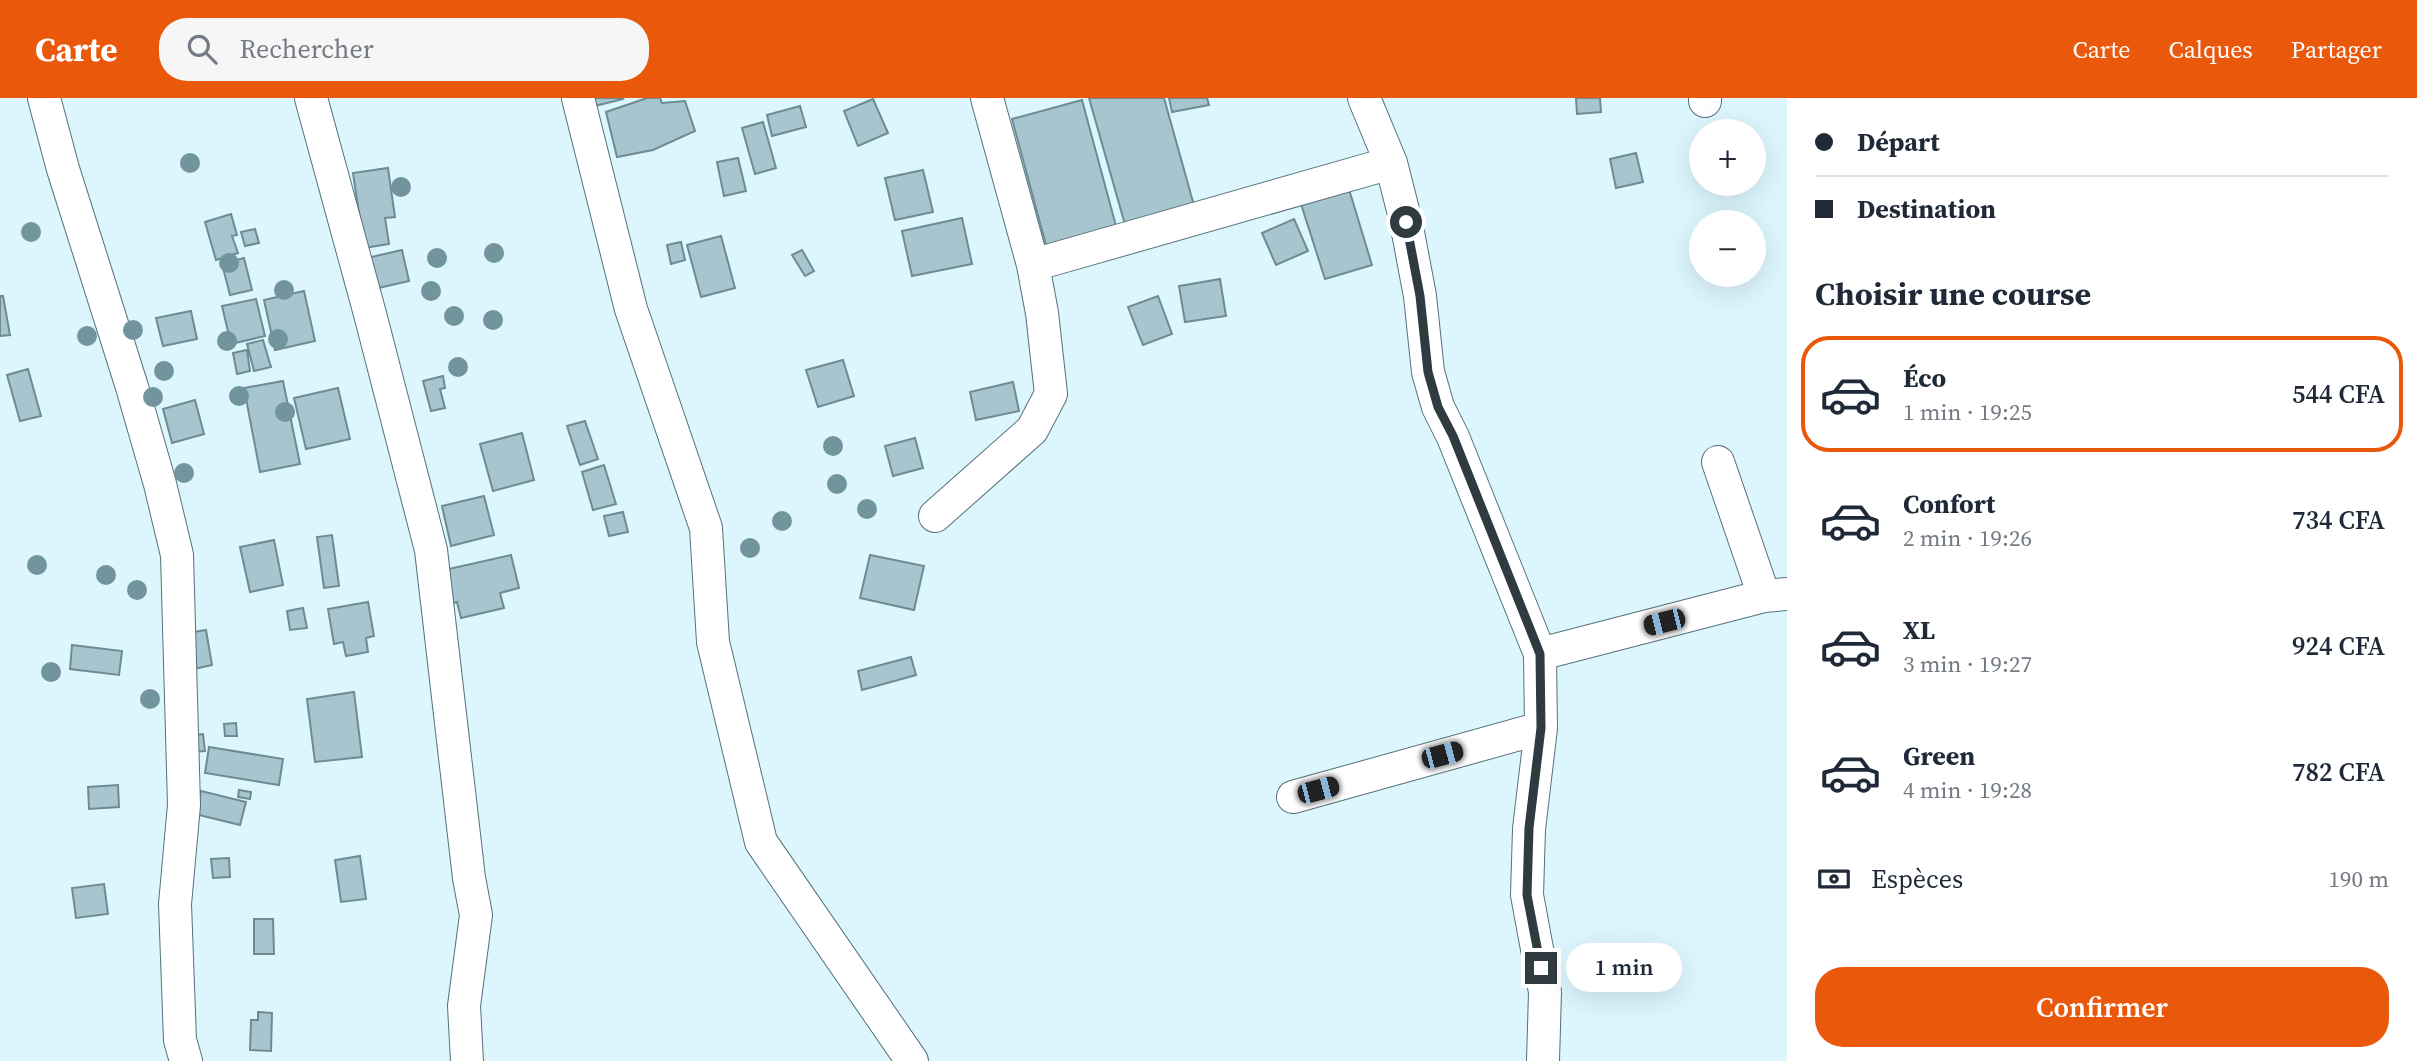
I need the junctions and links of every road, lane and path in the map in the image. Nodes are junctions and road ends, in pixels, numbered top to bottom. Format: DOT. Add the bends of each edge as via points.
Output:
graph roads {
  1 [pos="44,98"];
  2 [pos="310,98"];
  3 [pos="578,98"];
  4 [pos="987,98"];
  5 [pos="1364,98"];
  6 [pos="1391,163"];
  7 [pos="1033,265"];
  8 [pos="1718,462"];
  9 [pos="935,516"];
  10 [pos="1775,595"];
  11 [pos="1540,654"];
  12 [pos="1541,728"];
  13 [pos="1293,797"];
  14 [pos="186,1061"];
  15 [pos="467,1061"];
  16 [pos="912,1061"];
  17 [pos="1543,1061"];
  1 -- 14 [label="street" via="177,555 184,805 175,904 180,1040"];
  2 -- 15 [label="street" via="431,550 476,915 464,1006"];
  3 -- 16 [label="street" via="631,309 706,528 713,642 761,842"];
  4 -- 7 [label="street"];
  5 -- 6 [label="street"];
  6 -- 7 [label="street"];
  6 -- 11 [label="street" via="1406,222 1428,372 1438,407"];
  7 -- 9 [label="street" via="1051,394 1032,430"];
  8 -- 10 [label="street"];
  10 -- 11 [label="street"];
  11 -- 12 [label="street"];
  12 -- 13 [label="street"];
  12 -- 17 [label="street" via="1529,828 1527,895 1545,992"];
}
